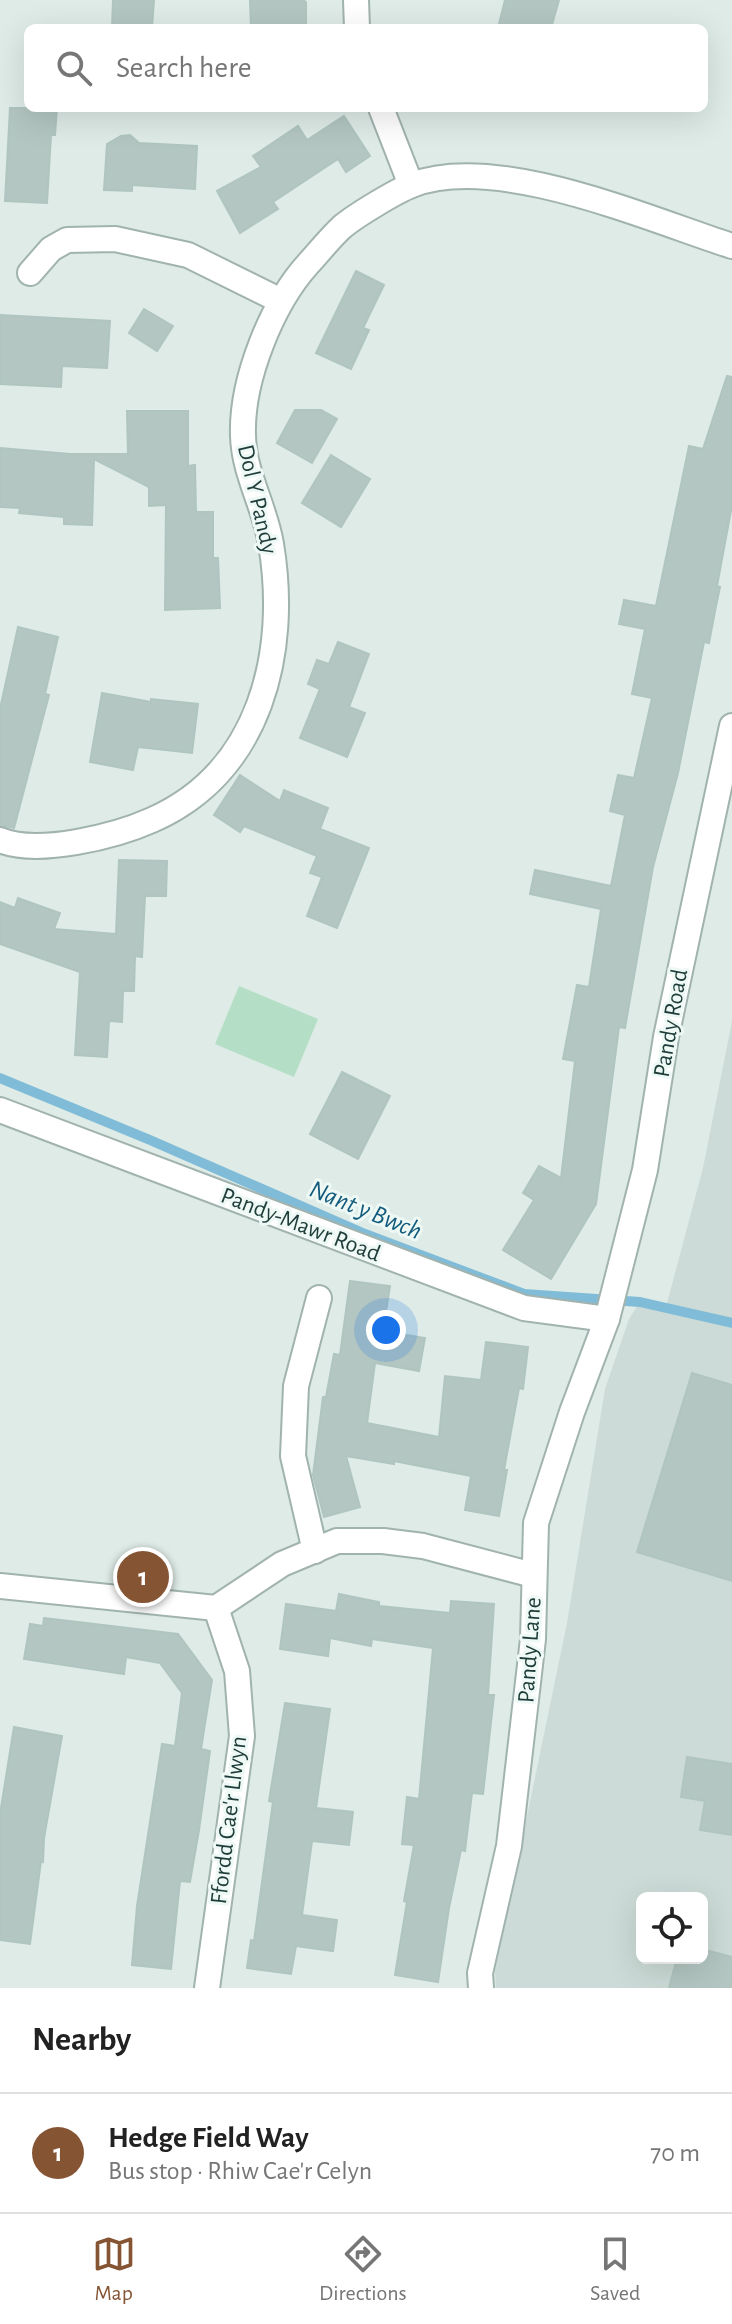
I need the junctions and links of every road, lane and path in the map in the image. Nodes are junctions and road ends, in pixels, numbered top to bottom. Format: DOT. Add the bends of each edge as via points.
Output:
graph roads {
  1 [pos="356,0"];
  2 [pos="357,24"];
  3 [pos="383,112"];
  4 [pos="411,185"];
  5 [pos="732,246"];
  6 [pos="30,273"];
  7 [pos="281,301"];
  8 [pos="732,726"];
  9 [pos="0,840"];
  10 [pos="0,1110"];
  11 [pos="319,1298"];
  12 [pos="607,1319"];
  13 [pos="315,1551"];
  14 [pos="533,1575"];
  15 [pos="0,1586"];
  16 [pos="216,1608"];
  17 [pos="207,1988"];
  18 [pos="481,1988"];
  1 -- 2 [label="street"];
  3 -- 4 [label="street"];
  4 -- 5 [label="street, Dol Y Pandy" via="447,177 520,180"];
  4 -- 7 [label="street, Dol Y Pandy" via="344,226"];
  6 -- 7 [label="street" via="67,240 115,239 188,255"];
  7 -- 9 [label="street, Dol Y Pandy" via="265,332 249,387 243,435 270,541 275,643 261,704 239,747 206,786 172,811 127,831 46,845"];
  8 -- 12 [label="street, Pandy Road" via="666,1037 645,1170"];
  10 -- 12 [label="street, Pandy-Mawr Road" via="524,1308"];
  11 -- 13 [label="street" via="296,1386 293,1456"];
  12 -- 14 [label="street, Pandy Lane" via="536,1523"];
  13 -- 14 [label="street" via="337,1541 383,1541"];
  13 -- 16 [label="street" via="282,1564"];
  14 -- 18 [label="street, Pandy Lane" via="533,1639 509,1846"];
  15 -- 16 [label="street"];
  16 -- 17 [label="street, Ffordd Cae'r Llwyn" via="237,1671 242,1736"];
}
